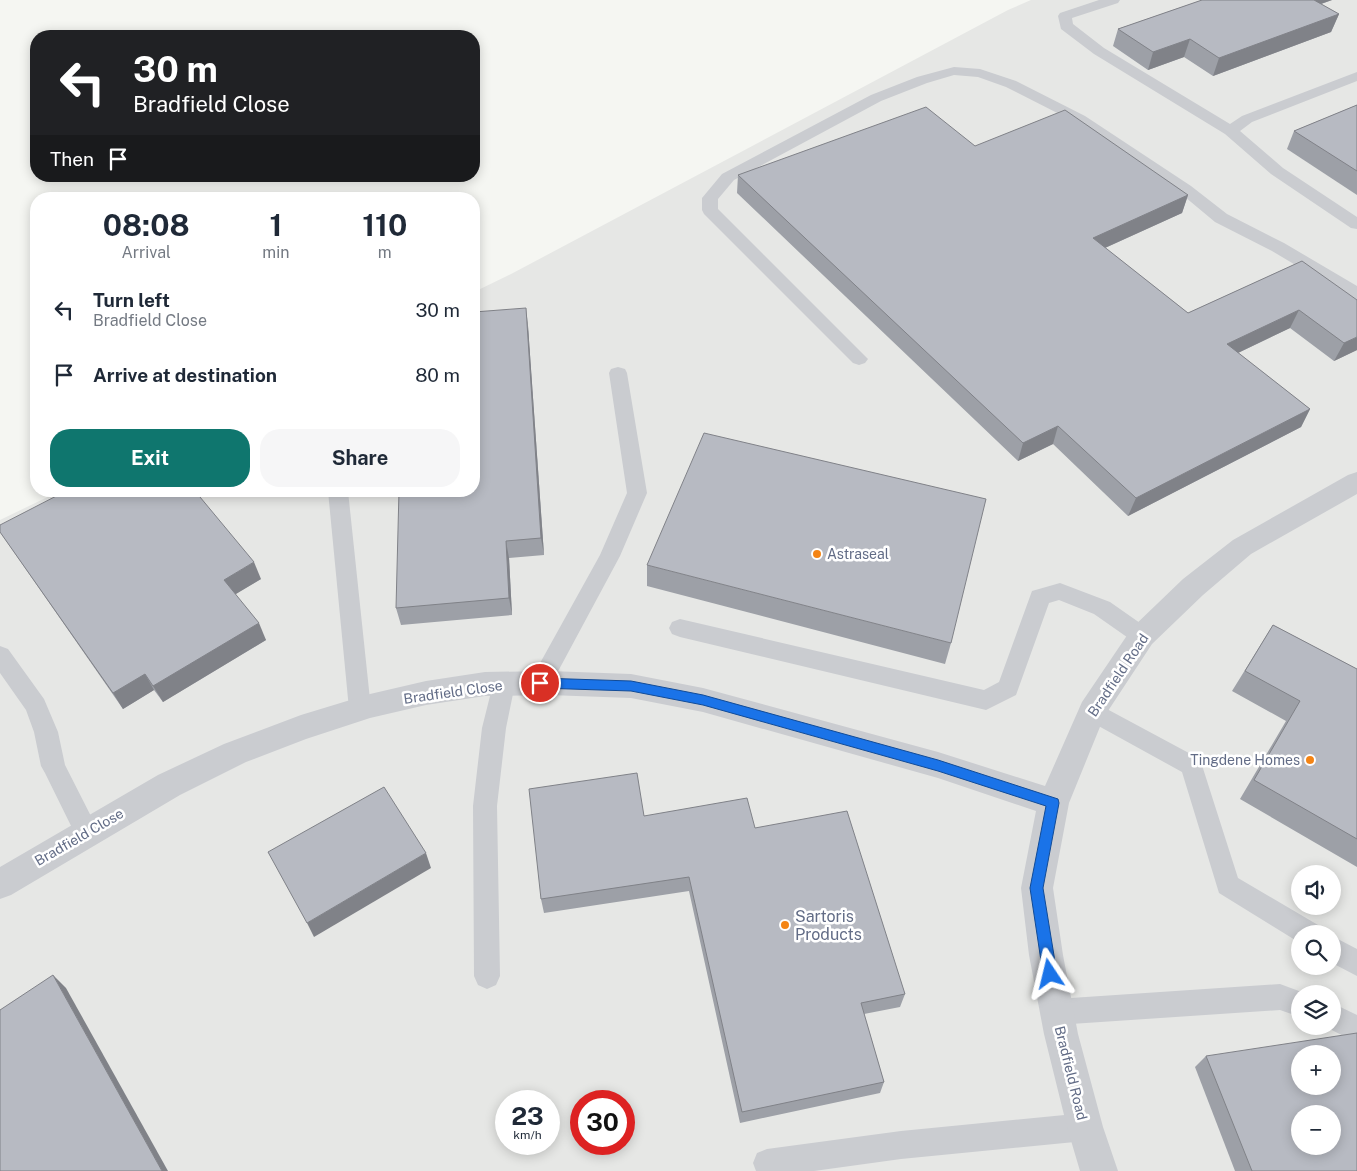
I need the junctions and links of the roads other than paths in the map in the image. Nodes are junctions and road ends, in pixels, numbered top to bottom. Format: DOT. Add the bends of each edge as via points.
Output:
graph roads {
  1 [pos="1113,0"];
  2 [pos="1357,76"];
  3 [pos="1230,131"];
  4 [pos="1357,224"];
  5 [pos="1357,294"];
  6 [pos="859,359"];
  7 [pos="618,373"];
  8 [pos="1357,482"];
  9 [pos="339,497"];
  10 [pos="680,628"];
  11 [pos="1142,636"];
  12 [pos="0,655"];
  13 [pos="540,683"];
  14 [pos="504,684"];
  15 [pos="360,709"];
  16 [pos="1092,711"];
  17 [pos="1053,803"];
  18 [pos="87,832"];
  19 [pos="0,884"];
  20 [pos="1294,925"];
  21 [pos="1341,953"];
  22 [pos="1357,963"];
  23 [pos="488,976"];
  24 [pos="1291,1001"];
  25 [pos="1056,1012"];
  26 [pos="1341,1021"];
  27 [pos="1357,1030"];
  28 [pos="1085,1127"];
  29 [pos="767,1163"];
  30 [pos="1099,1171"];
  1 -- 3 [label="lane" via="1064,16 1066,26 1099,51"];
  2 -- 3 [label="lane" via="1248,119"];
  3 -- 4 [label="lane" via="1277,171"];
  5 -- 6 [label="lane" via="1221,218 1185,189 1080,119 980,72 954,71 876,98 728,177 710,198 710,210"];
  7 -- 13 [label="lane" via="637,493 610,556"];
  8 -- 11 [label="street, Bradfield Road" via="1242,547 1193,587"];
  9 -- 15 [label="lane"];
  10 -- 11 [label="lane" via="986,700 1008,688 1040,597 1060,591 1102,608"];
  11 -- 16 [label="street, Bradfield Road"];
  12 -- 18 [label="lane" via="36,706 46,732 52,766"];
  13 -- 14 [label="street, Bradfield Close"];
  13 -- 17 [label="street, Bradfield Close" via="631,686 703,700 938,765"];
  14 -- 15 [label="street, Bradfield Close" via="426,693"];
  14 -- 23 [label="lane" via="494,728 485,806"];
  15 -- 18 [label="street, Bradfield Close" via="235,753 169,785"];
  16 -- 17 [label="street, Bradfield Road"];
  16 -- 20 [label="lane" via="1192,766 1228,885"];
  17 -- 25 [label="street, Bradfield Road" via="1037,888"];
  18 -- 19 [label="street, Bradfield Close"];
  21 -- 22 [label="lane"];
  24 -- 25 [label="lane" via="1280,997"];
  25 -- 28 [label="street, Bradfield Road"];
  26 -- 27 [label="lane"];
  28 -- 29 [label="lane" via="901,1145"];
  28 -- 30 [label="street, Bradfield Road"];
}
